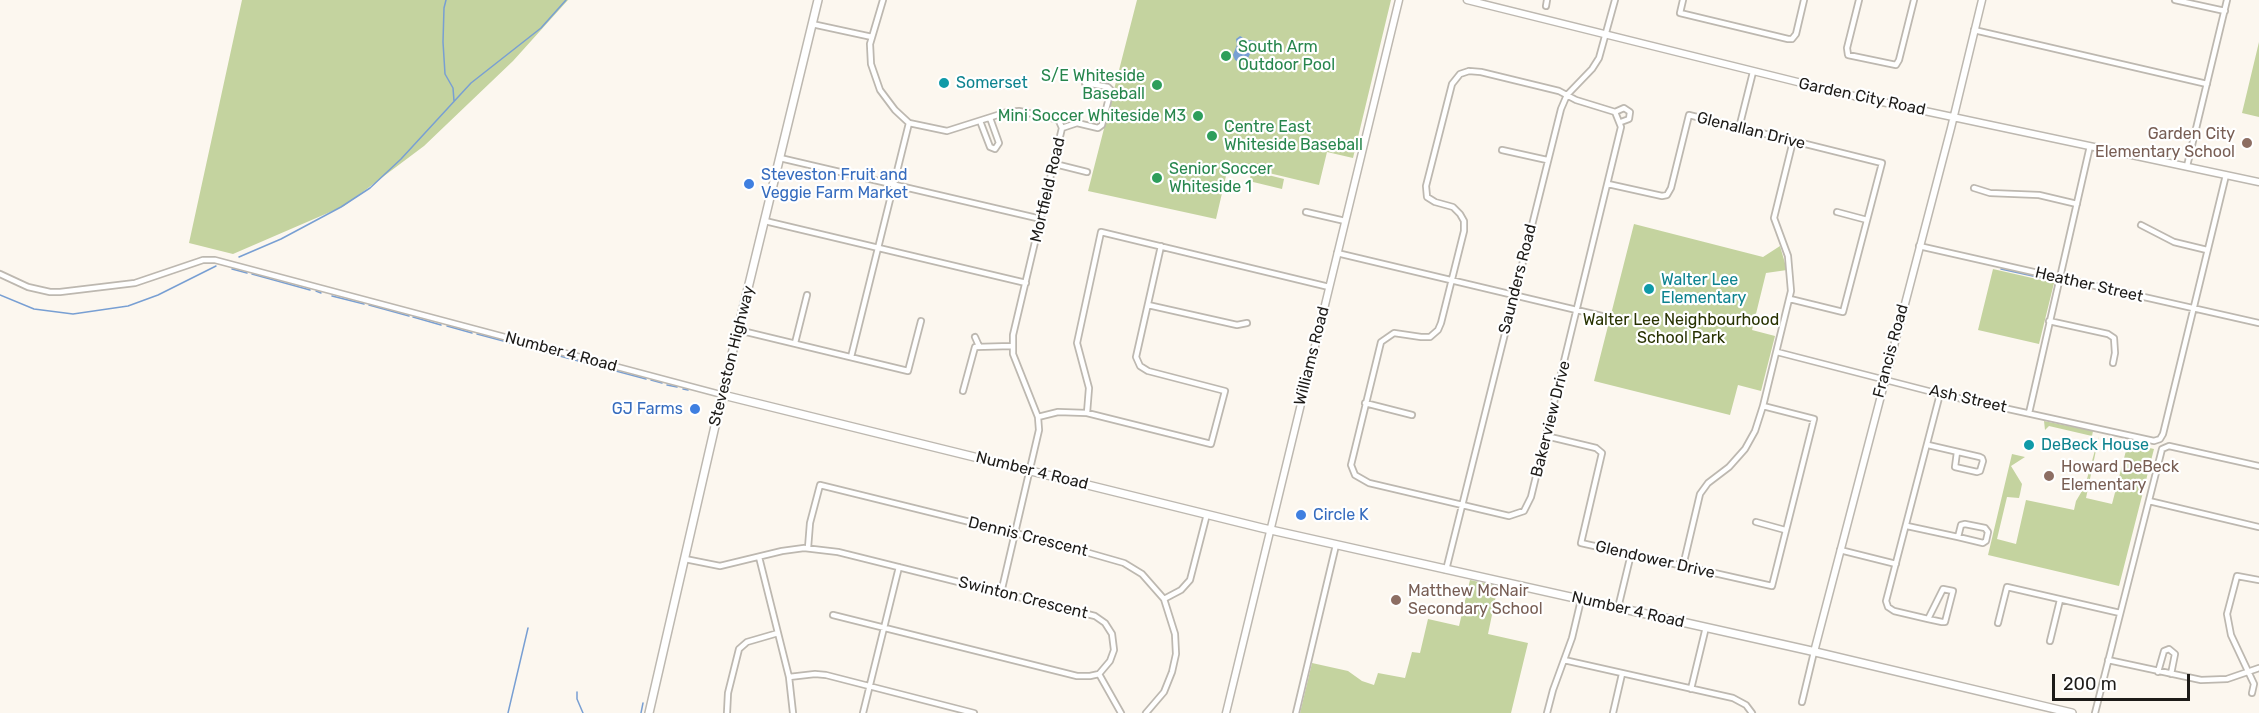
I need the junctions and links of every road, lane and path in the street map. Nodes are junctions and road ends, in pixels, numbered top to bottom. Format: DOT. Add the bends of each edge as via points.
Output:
graph roads {
  1 [pos="818,0"];
  2 [pos="883,0"];
  3 [pos="1399,0"];
  4 [pos="1467,0"];
  5 [pos="1615,0"];
  6 [pos="1683,0"];
  7 [pos="1804,0"];
  8 [pos="1859,0"];
  9 [pos="1914,0"];
  10 [pos="1982,0"];
  11 [pos="2175,0"];
  12 [pos="2227,0"];
  13 [pos="2225,11"];
  14 [pos="812,24"];
  15 [pos="1974,30"];
  16 [pos="1607,35"];
  17 [pos="872,37"];
  18 [pos="1753,72"];
  19 [pos="1085,83"];
  20 [pos="2207,84"];
  21 [pos="1568,95"];
  22 [pos="1615,112"];
  23 [pos="1953,117"];
  24 [pos="990,118"];
  25 [pos="980,121"];
  26 [pos="1621,122"];
  27 [pos="909,123"];
  28 [pos="1062,128"];
  29 [pos="1739,128"];
  30 [pos="1793,141"];
  31 [pos="2090,146"];
  32 [pos="1502,150"];
  33 [pos="780,158"];
  34 [pos="1547,160"];
  35 [pos="1054,164"];
  36 [pos="2187,166"];
  37 [pos="1087,172"];
  38 [pos="2226,175"];
  39 [pos="2259,182"];
  40 [pos="893,184"];
  41 [pos="1608,184"];
  42 [pos="1974,188"];
  43 [pos="2077,204"];
  44 [pos="1306,212"];
  45 [pos="1837,213"];
  46 [pos="1041,219"];
  47 [pos="1867,220"];
  48 [pos="765,221"];
  49 [pos="1345,221"];
  50 [pos="2141,225"];
  51 [pos="1161,246"];
  52 [pos="1919,246"];
  53 [pos="878,247"];
  54 [pos="2207,250"];
  55 [pos="1337,253"];
  56 [pos="0,274"];
  57 [pos="2059,279"];
  58 [pos="1451,280"];
  59 [pos="1026,283"];
  60 [pos="1329,288"];
  61 [pos="1514,294"];
  62 [pos="807,295"];
  63 [pos="1790,299"];
  64 [pos="1148,305"];
  65 [pos="2194,308"];
  66 [pos="1577,310"];
  67 [pos="1606,318"];
  68 [pos="921,321"];
  69 [pos="2049,321"];
  70 [pos="1247,323"];
  71 [pos="2259,323"];
  72 [pos="738,330"];
  73 [pos="975,338"];
  74 [pos="795,343"];
  75 [pos="979,346"];
  76 [pos="1012,346"];
  77 [pos="1777,352"];
  78 [pos="852,357"];
  79 [pos="2113,363"];
  80 [pos="1884,380"];
  81 [pos="963,391"];
  82 [pos="1940,393"];
  83 [pos="723,395"];
  84 [pos="1365,403"];
  85 [pos="1763,406"];
  86 [pos="1087,413"];
  87 [pos="2029,413"];
  88 [pos="1412,415"];
  89 [pos="1038,417"];
  90 [pos="1546,436"];
  91 [pos="1928,445"];
  92 [pos="1957,452"];
  93 [pos="2259,466"];
  94 [pos="1030,471"];
  95 [pos="2150,501"];
  96 [pos="1462,506"];
  97 [pos="1207,514"];
  98 [pos="1756,522"];
  99 [pos="1907,526"];
  100 [pos="2259,527"];
  101 [pos="1269,530"];
  102 [pos="1785,530"];
  103 [pos="1016,534"];
  104 [pos="1958,537"];
  105 [pos="1336,545"];
  106 [pos="808,548"];
  107 [pos="1840,550"];
  108 [pos="1631,554"];
  109 [pos="759,557"];
  110 [pos="685,559"];
  111 [pos="1896,564"];
  112 [pos="1683,566"];
  113 [pos="899,567"];
  114 [pos="1446,570"];
  115 [pos="2259,580"];
  116 [pos="1001,593"];
  117 [pos="1164,599"];
  118 [pos="1581,600"];
  119 [pos="2060,600"];
  120 [pos="1618,608"];
  121 [pos="2120,613"];
  122 [pos="833,615"];
  123 [pos="1928,619"];
  124 [pos="1998,623"];
  125 [pos="884,627"];
  126 [pos="1706,627"];
  127 [pos="778,633"];
  128 [pos="2050,641"];
  129 [pos="1814,652"];
  130 [pos="1564,660"];
  131 [pos="2108,660"];
  132 [pos="2259,668"];
  133 [pos="2158,672"];
  134 [pos="2249,673"];
  135 [pos="1099,674"];
  136 [pos="1622,674"];
  137 [pos="2171,674"];
  138 [pos="789,676"];
  139 [pos="869,687"];
  140 [pos="1691,689"];
  141 [pos="2252,693"];
  142 [pos="1802,702"];
  143 [pos="1751,712"];
  144 [pos="649,713"];
  145 [pos="727,713"];
  146 [pos="792,713"];
  147 [pos="862,713"];
  148 [pos="974,713"];
  149 [pos="1121,713"];
  150 [pos="1146,713"];
  151 [pos="1226,713"];
  152 [pos="1296,713"];
  153 [pos="1547,713"];
  154 [pos="1613,713"];
  155 [pos="2072,713"];
  156 [pos="2095,713"];
  1 -- 14 [label="main road, Steveston Highway"];
  2 -- 17 [label="street"];
  3 -- 49 [label="street, Williams Road"];
  4 -- 16 [label="street, Garden City Road"];
  5 -- 16 [label="street, Saunders Road"];
  6 -- 7 [label="street" via="1680,13 1792,39"];
  8 -- 9 [label="street" via="1848,55 1898,65"];
  10 -- 15 [label="street, Francis Road"];
  11 -- 13 [label="street"];
  12 -- 13 [label="street"];
  13 -- 20 [label="street"];
  14 -- 17 [label="street"];
  14 -- 33 [label="main road, Steveston Highway"];
  15 -- 20 [label="street"];
  15 -- 23 [label="street, Francis Road"];
  16 -- 18 [label="street, Garden City Road"];
  16 -- 21 [label="street, Saunders Road" via="1594,66"];
  17 -- 27 [label="street" via="874,78 890,104"];
  18 -- 23 [label="street, Garden City Road"];
  18 -- 29 [label="street"];
  19 -- 28 [label="street" via="1111,90 1102,125 1097,128 1077,123"];
  20 -- 36 [label="street"];
  21 -- 22 [label="street, Bakerview Drive"];
  21 -- 34 [label="street, Saunders Road"];
  21 -- 58 [label="street, Bakerview Drive" via="1476,71 1460,74 1453,81 1425,191 1430,199 1457,210 1464,221"];
  22 -- 26 [label="street"];
  22 -- 26 [label="street, Bakerview Drive" via="1623,108 1630,112 1629,119"];
  23 -- 31 [label="street, Garden City Road"];
  23 -- 52 [label="street, Francis Road"];
  24 -- 25 [label="street, Mortfield Road"];
  24 -- 25 [label="street" via="999,143 995,149 990,147"];
  24 -- 28 [label="street, Mortfield Road" via="1019,111 1059,121"];
  25 -- 27 [label="street, Mortfield Road" via="943,132"];
  26 -- 41 [label="street, Bakerview Drive"];
  27 -- 40 [label="street"];
  28 -- 35 [label="street, Mortfield Road"];
  29 -- 30 [label="street, Glenallan Drive"];
  29 -- 41 [label="street, Glenallan Drive" via="1689,115 1666,196"];
  30 -- 47 [label="street, Glenallan Drive" via="1882,163"];
  30 -- 63 [label="street" via="1774,218 1790,264"];
  31 -- 36 [label="street, Garden City Road"];
  31 -- 43 [label="street"];
  32 -- 34 [label="street"];
  33 -- 40 [label="street"];
  33 -- 48 [label="main road, Steveston Highway"];
  34 -- 61 [label="street, Saunders Road"];
  35 -- 37 [label="street"];
  35 -- 46 [label="street, Mortfield Road"];
  36 -- 38 [label="street, Garden City Road"];
  38 -- 39 [label="street, Garden City Road"];
  38 -- 54 [label="street"];
  40 -- 46 [label="street"];
  40 -- 53 [label="street"];
  41 -- 66 [label="street, Bakerview Drive"];
  42 -- 43 [label="street" via="1990,193 2039,195"];
  43 -- 57 [label="street"];
  44 -- 49 [label="street"];
  45 -- 47 [label="street"];
  46 -- 59 [label="street, Mortfield Road"];
  47 -- 63 [label="street" via="1843,312"];
  48 -- 53 [label="street"];
  48 -- 72 [label="main road, Steveston Highway"];
  49 -- 55 [label="street, Williams Road"];
  50 -- 54 [label="street" via="2174,242"];
  51 -- 60 [label="street"];
  51 -- 64 [label="street"];
  51 -- 86 [label="street" via="1101,232 1077,343 1089,388"];
  52 -- 57 [label="street, Heather Street"];
  52 -- 80 [label="street, Francis Road"];
  53 -- 59 [label="street"];
  53 -- 78 [label="street"];
  54 -- 65 [label="street"];
  55 -- 58 [label="street"];
  55 -- 60 [label="street, Williams Road"];
  56 -- 83 [label="street, Number 4 Road" via="28,287 60,292 135,283 196,262 215,260"];
  57 -- 65 [label="street, Heather Street"];
  57 -- 69 [label="street"];
  58 -- 61 [label="street"];
  58 -- 84 [label="street" via="1440,327 1433,335 1425,338 1394,333 1381,342"];
  59 -- 76 [label="street, Mortfield Road"];
  60 -- 101 [label="street, Williams Road"];
  61 -- 66 [label="street"];
  61 -- 96 [label="street, Saunders Road"];
  62 -- 74 [label="street"];
  63 -- 77 [label="street"];
  64 -- 70 [label="street" via="1237,325"];
  64 -- 86 [label="street" via="1136,352 1140,366 1225,391 1211,444"];
  65 -- 71 [label="street, Heather Street"];
  65 -- 87 [label="street, Ash Street" via="2160,440"];
  66 -- 67 [label="street"];
  66 -- 90 [label="street, Bakerview Drive"];
  68 -- 78 [label="street" via="908,371"];
  69 -- 79 [label="street" via="2108,334 2114,338"];
  69 -- 87 [label="street"];
  72 -- 74 [label="street"];
  72 -- 83 [label="main road, Steveston Highway"];
  73 -- 75 [label="street"];
  74 -- 78 [label="street"];
  75 -- 76 [label="street"];
  75 -- 81 [label="street" via="972,351"];
  76 -- 89 [label="street, Mortfield Road"];
  77 -- 80 [label="street, Ash Street"];
  77 -- 85 [label="street"];
  80 -- 82 [label="street, Ash Street"];
  80 -- 107 [label="street, Francis Road"];
  82 -- 87 [label="street, Ash Street"];
  82 -- 91 [label="street"];
  83 -- 94 [label="main road, Number 4 Road"];
  83 -- 110 [label="main road, Steveston Highway"];
  84 -- 88 [label="street"];
  84 -- 96 [label="street" via="1351,460 1355,475 1369,483"];
  85 -- 102 [label="street" via="1814,419"];
  85 -- 112 [label="street" via="1745,449 1700,494"];
  86 -- 89 [label="street" via="1058,412"];
  89 -- 94 [label="street, Mortfield Road"];
  90 -- 96 [label="street, Bakerview Drive" via="1524,511 1505,516"];
  90 -- 108 [label="street, Glendower Drive" via="1601,451 1581,543"];
  91 -- 92 [label="street"];
  91 -- 99 [label="street"];
  92 -- 92 [label="street" via="1983,458 1980,471 1955,467"];
  93 -- 95 [label="street" via="2169,446 2161,452"];
  94 -- 97 [label="main road, Number 4 Road"];
  94 -- 103 [label="street, Mortfield Road"];
  95 -- 100 [label="street"];
  95 -- 121 [label="street"];
  96 -- 114 [label="street, Saunders Road"];
  97 -- 101 [label="main road, Number 4 Road"];
  97 -- 117 [label="street" via="1190,580"];
  98 -- 102 [label="street"];
  99 -- 104 [label="street"];
  99 -- 111 [label="street"];
  101 -- 105 [label="main road, Number 4 Road"];
  101 -- 151 [label="street, Williams Road"];
  102 -- 112 [label="street, Glendower Drive" via="1772,586"];
  103 -- 106 [label="street, Dennis Crescent" via="820,485"];
  103 -- 116 [label="street, Mortfield Road"];
  103 -- 117 [label="street, Dennis Crescent" via="1124,563 1142,574"];
  104 -- 104 [label="street" via="1984,543 1988,532 1965,524 1961,525"];
  105 -- 114 [label="main road, Number 4 Road"];
  105 -- 152 [label="street"];
  106 -- 109 [label="street, Swinton Crescent"];
  106 -- 113 [label="street, Swinton Crescent"];
  107 -- 111 [label="street"];
  107 -- 129 [label="street, Francis Road"];
  108 -- 112 [label="street, Glendower Drive"];
  108 -- 120 [label="street"];
  109 -- 110 [label="street, Swinton Crescent" via="720,566"];
  109 -- 127 [label="street"];
  110 -- 144 [label="main road, Steveston Highway"];
  111 -- 123 [label="street" via="1888,606"];
  113 -- 116 [label="street, Swinton Crescent"];
  113 -- 125 [label="street"];
  114 -- 118 [label="main road, Number 4 Road"];
  115 -- 134 [label="street" via="2237,576 2227,614 2229,629"];
  116 -- 135 [label="street, Swinton Crescent" via="1101,619 1112,634 1114,650"];
  117 -- 150 [label="street, Dennis Crescent" via="1175,634 1176,654 1164,692"];
  118 -- 120 [label="main road, Number 4 Road"];
  118 -- 130 [label="street"];
  119 -- 121 [label="street"];
  119 -- 124 [label="street" via="2007,587"];
  119 -- 128 [label="street"];
  120 -- 126 [label="main road, Number 4 Road"];
  121 -- 131 [label="street"];
  122 -- 125 [label="street"];
  123 -- 123 [label="street" via="1946,621 1953,591 1943,589"];
  125 -- 135 [label="street" via="1077,676"];
  125 -- 139 [label="street"];
  126 -- 129 [label="main road, Number 4 Road"];
  126 -- 140 [label="street"];
  127 -- 138 [label="street"];
  127 -- 145 [label="street" via="747,642 739,649"];
  129 -- 142 [label="street, Francis Road"];
  129 -- 155 [label="main road, Number 4 Road"];
  130 -- 136 [label="street"];
  130 -- 153 [label="street"];
  131 -- 133 [label="street"];
  131 -- 156 [label="street"];
  132 -- 134 [label="street"];
  133 -- 137 [label="street"];
  133 -- 137 [label="street" via="2163,653 2169,649 2175,654"];
  134 -- 137 [label="street" via="2217,680"];
  134 -- 141 [label="street" via="2254,684"];
  135 -- 149 [label="street"];
  136 -- 140 [label="street"];
  136 -- 154 [label="street"];
  138 -- 139 [label="street" via="815,674"];
  138 -- 146 [label="street"];
  139 -- 147 [label="street"];
  139 -- 148 [label="street"];
  140 -- 143 [label="street" via="1738,700"];
}
